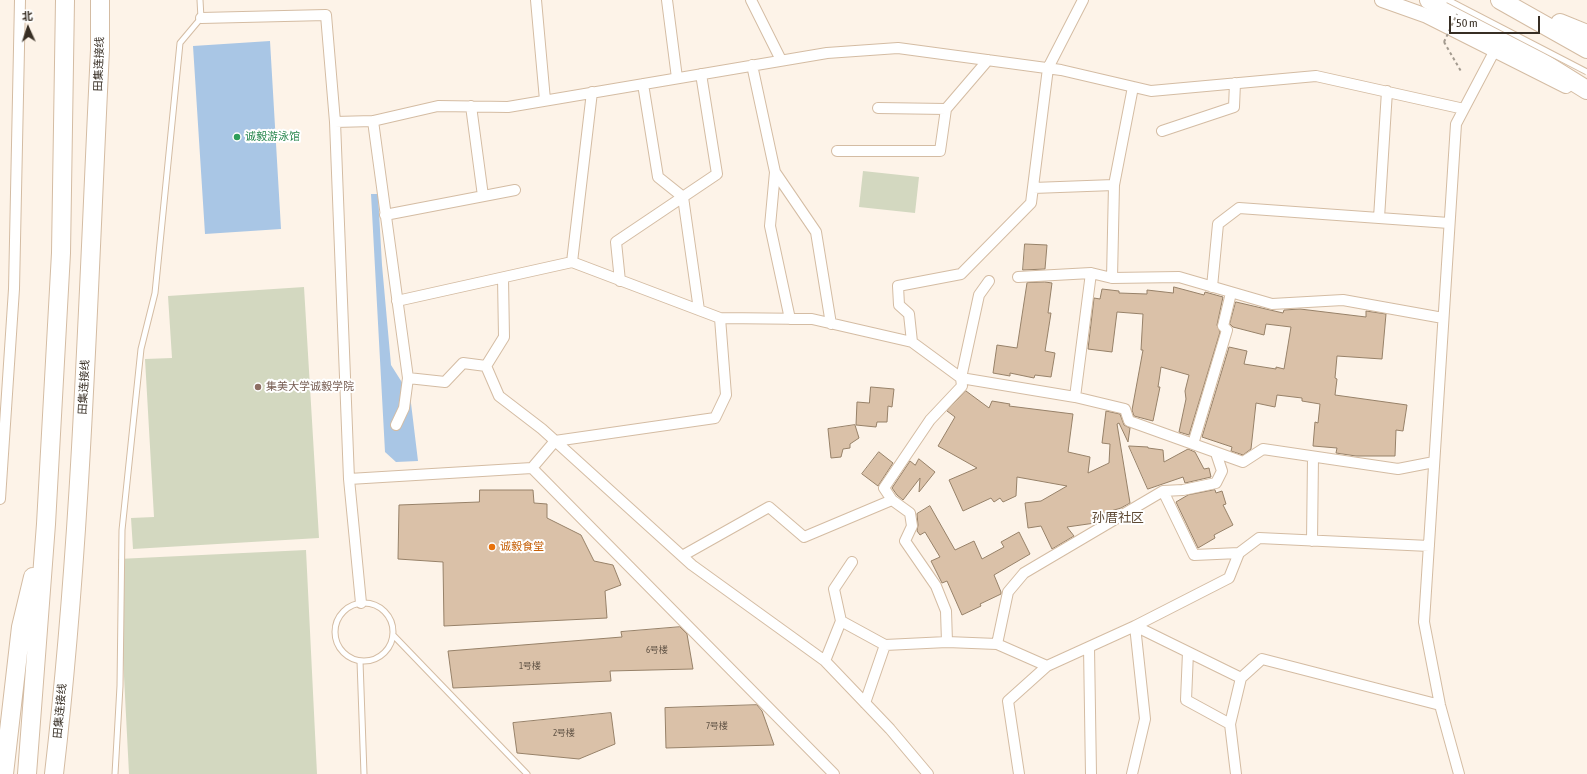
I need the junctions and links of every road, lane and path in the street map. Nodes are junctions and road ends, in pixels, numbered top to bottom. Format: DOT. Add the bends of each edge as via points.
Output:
graph roads {
  1 [pos="20,0"];
  2 [pos="65,0"];
  3 [pos="100,0"];
  4 [pos="200,0"];
  5 [pos="536,0"];
  6 [pos="667,0"];
  7 [pos="751,0"];
  8 [pos="1083,0"];
  9 [pos="1382,0"];
  10 [pos="1429,0"];
  11 [pos="1448,0"];
  12 [pos="1500,0"];
  13 [pos="1516,0"];
  14 [pos="1457,14"];
  15 [pos="201,18"];
  16 [pos="1556,21"];
  17 [pos="1587,28"];
  18 [pos="1587,34"];
  19 [pos="1587,49"];
  20 [pos="1495,50"];
  21 [pos="781,60"];
  22 [pos="988,60"];
  23 [pos="752,65"];
  24 [pos="1048,68"];
  25 [pos="1587,72"];
  26 [pos="1462,73"];
  27 [pos="701,74"];
  28 [pos="678,78"];
  29 [pos="1235,83"];
  30 [pos="643,84"];
  31 [pos="1133,87"];
  32 [pos="1587,90"];
  33 [pos="1386,91"];
  34 [pos="592,92"];
  35 [pos="1587,96"];
  36 [pos="544,100"];
  37 [pos="470,106"];
  38 [pos="878,108"];
  39 [pos="946,109"];
  40 [pos="1464,109"];
  41 [pos="373,121"];
  42 [pos="335,122"];
  43 [pos="1162,130"];
  44 [pos="837,151"];
  45 [pos="775,172"];
  46 [pos="1114,185"];
  47 [pos="1033,188"];
  48 [pos="516,190"];
  49 [pos="483,196"];
  50 [pos="683,197"];
  51 [pos="385,215"];
  52 [pos="1379,218"];
  53 [pos="1449,223"];
  54 [pos="572,262"];
  55 [pos="1091,273"];
  56 [pos="1018,277"];
  57 [pos="503,278"];
  58 [pos="1112,278"];
  59 [pos="620,280"];
  60 [pos="989,281"];
  61 [pos="1212,287"];
  62 [pos="1231,293"];
  63 [pos="397,301"];
  64 [pos="699,310"];
  65 [pos="720,318"];
  66 [pos="1443,318"];
  67 [pos="790,319"];
  68 [pos="831,324"];
  69 [pos="912,342"];
  70 [pos="486,366"];
  71 [pos="408,378"];
  72 [pos="961,378"];
  73 [pos="1075,397"];
  74 [pos="396,425"];
  75 [pos="555,441"];
  76 [pos="1193,444"];
  77 [pos="1216,453"];
  78 [pos="1313,457"];
  79 [pos="1434,462"];
  80 [pos="532,468"];
  81 [pos="349,479"];
  82 [pos="1162,491"];
  83 [pos="0,499"];
  84 [pos="892,500"];
  85 [pos="46,524"];
  86 [pos="1312,540"];
  87 [pos="1429,546"];
  88 [pos="1239,553"];
  89 [pos="682,556"];
  90 [pos="852,562"];
  91 [pos="361,603"];
  92 [pos="841,621"];
  93 [pos="1135,626"];
  94 [pos="394,636"];
  95 [pos="947,642"];
  96 [pos="997,644"];
  97 [pos="884,645"];
  98 [pos="1089,648"];
  99 [pos="1188,652"];
  100 [pos="360,661"];
  101 [pos="825,662"];
  102 [pos="1047,666"];
  103 [pos="1241,678"];
  104 [pos="865,703"];
  105 [pos="1440,706"];
  106 [pos="1230,724"];
  107 [pos="4,774"];
  108 [pos="27,774"];
  109 [pos="54,774"];
  110 [pos="115,774"];
  111 [pos="364,774"];
  112 [pos="527,774"];
  113 [pos="834,774"];
  114 [pos="928,774"];
  115 [pos="1019,774"];
  116 [pos="1091,774"];
  117 [pos="1132,774"];
  118 [pos="1236,774"];
  119 [pos="1459,774"];
  1 -- 83 [label="street" via="14,289"];
  2 -- 85 [label="highway" via="61,253"];
  3 -- 109 [label="highway, 田集连接线" via="100,50 81,449"];
  4 -- 15 [label="lane"];
  5 -- 36 [label="street"];
  6 -- 28 [label="street"];
  7 -- 21 [label="street"];
  8 -- 24 [label="street"];
  9 -- 20 [label="main road" via="1427,16"];
  10 -- 32 [label="highway" via="1508,41"];
  11 -- 25 [label="lane, bridge"];
  12 -- 19 [label="highway"];
  13 -- 16 [label="main road"];
  14 -- 26 [label="path, bridge" via="1444,42"];
  15 -- 42 [label="street" via="326,15"];
  15 -- 110 [label="lane" via="180,43 155,293 141,349 122,530 120,686"];
  16 -- 17 [label="main road"];
  16 -- 18 [label="highway"];
  20 -- 35 [label="main road"];
  20 -- 40 [label="street"];
  21 -- 22 [label="street" via="827,53 898,48"];
  21 -- 23 [label="street"];
  22 -- 24 [label="street"];
  22 -- 39 [label="street"];
  23 -- 27 [label="street"];
  23 -- 45 [label="street"];
  24 -- 31 [label="street"];
  24 -- 47 [label="street"];
  27 -- 28 [label="street"];
  27 -- 50 [label="street" via="717,174"];
  28 -- 30 [label="street"];
  29 -- 31 [label="street" via="1151,91"];
  29 -- 33 [label="street" via="1316,76"];
  29 -- 43 [label="street" via="1234,107"];
  30 -- 34 [label="street"];
  30 -- 50 [label="street" via="658,177"];
  31 -- 46 [label="street"];
  33 -- 40 [label="street"];
  33 -- 52 [label="street"];
  34 -- 36 [label="street"];
  34 -- 54 [label="street"];
  36 -- 37 [label="street" via="508,107"];
  37 -- 41 [label="street" via="438,106"];
  37 -- 49 [label="street"];
  38 -- 39 [label="street"];
  39 -- 44 [label="street" via="940,151"];
  40 -- 53 [label="street" via="1456,124"];
  41 -- 42 [label="street"];
  41 -- 51 [label="street"];
  42 -- 81 [label="street"];
  45 -- 67 [label="street" via="770,226"];
  45 -- 68 [label="street" via="816,232"];
  46 -- 47 [label="street"];
  46 -- 58 [label="street"];
  47 -- 69 [label="street" via="1031,203 961,274 898,286 899,305 909,314"];
  48 -- 49 [label="street"];
  49 -- 51 [label="street"];
  50 -- 59 [label="street" via="616,242"];
  50 -- 64 [label="street"];
  51 -- 63 [label="street"];
  52 -- 53 [label="street"];
  52 -- 61 [label="street" via="1239,208 1218,224"];
  53 -- 66 [label="street"];
  54 -- 57 [label="street"];
  54 -- 59 [label="street"];
  55 -- 56 [label="street"];
  55 -- 58 [label="street"];
  55 -- 73 [label="street"];
  57 -- 63 [label="street"];
  57 -- 70 [label="street" via="504,338"];
  58 -- 61 [label="street" via="1179,277"];
  59 -- 64 [label="street"];
  60 -- 72 [label="street" via="979,295"];
  61 -- 62 [label="street"];
  62 -- 66 [label="street" via="1272,304 1343,300"];
  62 -- 76 [label="street" via="1223,326 1227,330"];
  63 -- 71 [label="street"];
  64 -- 65 [label="street"];
  65 -- 67 [label="street"];
  65 -- 75 [label="street" via="726,394 715,418"];
  66 -- 79 [label="street"];
  67 -- 68 [label="street"];
  68 -- 69 [label="street"];
  69 -- 72 [label="street"];
  70 -- 71 [label="street" via="463,362 445,382"];
  70 -- 75 [label="street" via="499,396"];
  71 -- 74 [label="street" via="404,408"];
  72 -- 73 [label="street"];
  72 -- 84 [label="street" via="962,386 930,420 884,488"];
  73 -- 76 [label="street" via="1125,409 1129,421"];
  75 -- 80 [label="street"];
  75 -- 89 [label="street"];
  76 -- 77 [label="street"];
  77 -- 78 [label="street" via="1243,462 1263,449"];
  77 -- 82 [label="street" via="1222,471 1216,483 1183,490"];
  78 -- 79 [label="street" via="1398,469"];
  78 -- 86 [label="street"];
  79 -- 87 [label="street"];
  80 -- 81 [label="street"];
  80 -- 113 [label="street"];
  81 -- 91 [label="street"];
  82 -- 88 [label="street" via="1194,555"];
  82 -- 96 [label="street" via="1024,573 1008,592"];
  84 -- 89 [label="street" via="804,537 769,507"];
  84 -- 95 [label="street" via="910,513 912,526 905,541 936,586 946,611"];
  85 -- 107 [label="highway" via="21,627"];
  85 -- 108 [label="highway"];
  86 -- 87 [label="street"];
  86 -- 88 [label="street" via="1259,538"];
  87 -- 105 [label="street" via="1424,622"];
  88 -- 93 [label="street" via="1229,578"];
  89 -- 101 [label="street" via="692,566"];
  90 -- 92 [label="street" via="834,589"];
  91 -- 94 [label="lane" via="378,606 385,612 393,627"];
  91 -- 100 [label="lane" via="352,605 344,611 335,627 335,636 343,653"];
  92 -- 97 [label="street"];
  92 -- 101 [label="street"];
  93 -- 98 [label="street"];
  93 -- 99 [label="street"];
  93 -- 117 [label="street" via="1145,720"];
  94 -- 100 [label="lane" via="386,652 378,658"];
  94 -- 112 [label="lane"];
  95 -- 96 [label="street"];
  95 -- 97 [label="street"];
  96 -- 102 [label="street"];
  97 -- 104 [label="street"];
  98 -- 102 [label="street"];
  98 -- 116 [label="street"];
  99 -- 103 [label="street"];
  99 -- 106 [label="street" via="1186,700"];
  100 -- 111 [label="lane"];
  101 -- 104 [label="street"];
  102 -- 115 [label="street" via="1008,701"];
  103 -- 105 [label="street" via="1262,659"];
  103 -- 106 [label="street"];
  104 -- 114 [label="street"];
  105 -- 119 [label="street"];
  106 -- 118 [label="street"];
}
